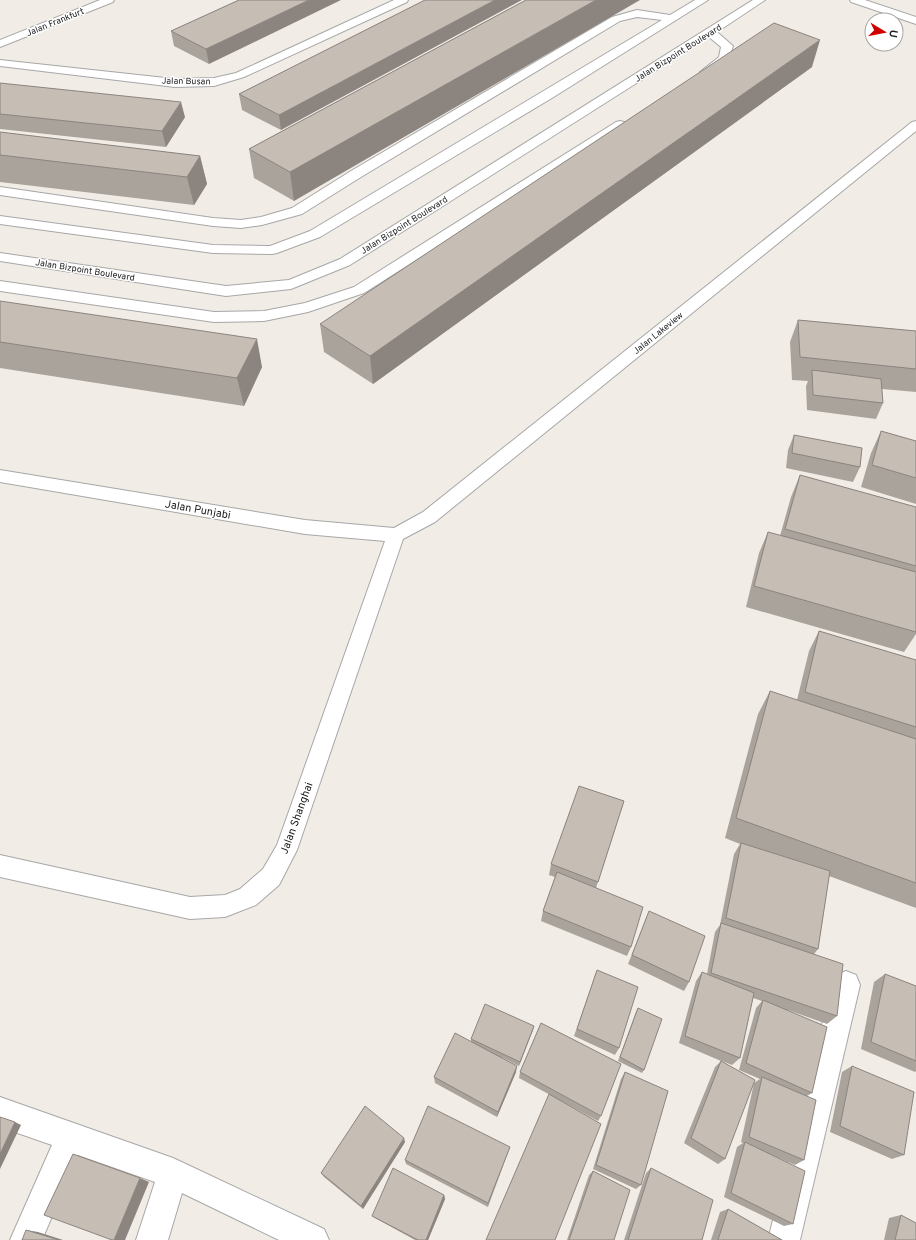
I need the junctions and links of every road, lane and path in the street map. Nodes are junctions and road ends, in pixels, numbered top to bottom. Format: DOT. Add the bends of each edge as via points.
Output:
graph roads {
  1 [pos="109,0"];
  2 [pos="403,0"];
  3 [pos="703,0"];
  4 [pos="760,0"];
  5 [pos="855,0"];
  6 [pos="672,19"];
  7 [pos="916,21"];
  8 [pos="711,33"];
  9 [pos="0,44"];
  10 [pos="0,63"];
  11 [pos="694,79"];
  12 [pos="633,117"];
  13 [pos="916,125"];
  14 [pos="0,191"];
  15 [pos="0,220"];
  16 [pos="0,257"];
  17 [pos="0,286"];
  18 [pos="0,476"];
  19 [pos="396,535"];
  20 [pos="0,866"];
  21 [pos="846,985"];
  22 [pos="0,1112"];
  23 [pos="70,1138"];
  24 [pos="173,1173"];
  25 [pos="26,1240"];
  26 [pos="152,1240"];
  27 [pos="312,1240"];
  28 [pos="784,1240"];
  1 -- 9 [label="lane, Jalan Frankfurt"];
  2 -- 10 [label="lane, Jalan Busan" via="240,75 214,82 174,83"];
  3 -- 6 [label="lane"];
  4 -- 8 [label="lane, Jalan Bizpoint Boulevard"];
  5 -- 7 [label="lane"];
  6 -- 14 [label="lane" via="636,12 626,14 297,211 262,221 241,224 213,222"];
  6 -- 15 [label="lane" via="315,234 272,250 213,249"];
  8 -- 11 [label="lane" via="727,46 724,58"];
  8 -- 16 [label="lane, Jalan Bizpoint Boulevard" via="345,262 291,284 226,292"];
  12 -- 17 [label="lane" via="359,290 308,307 264,316 214,317"];
  13 -- 19 [label="lane, Jalan Lakeview" via="429,517"];
  18 -- 19 [label="lane, Jalan Punjabi" via="305,527"];
  19 -- 20 [label="lane, Jalan Shanghai" via="286,850 271,877 248,897 225,906 190,908"];
  21 -- 28 [label="street"];
  22 -- 23 [label="street"];
  23 -- 24 [label="street"];
  23 -- 25 [label="street"];
  24 -- 26 [label="street"];
  24 -- 27 [label="street"];
}
